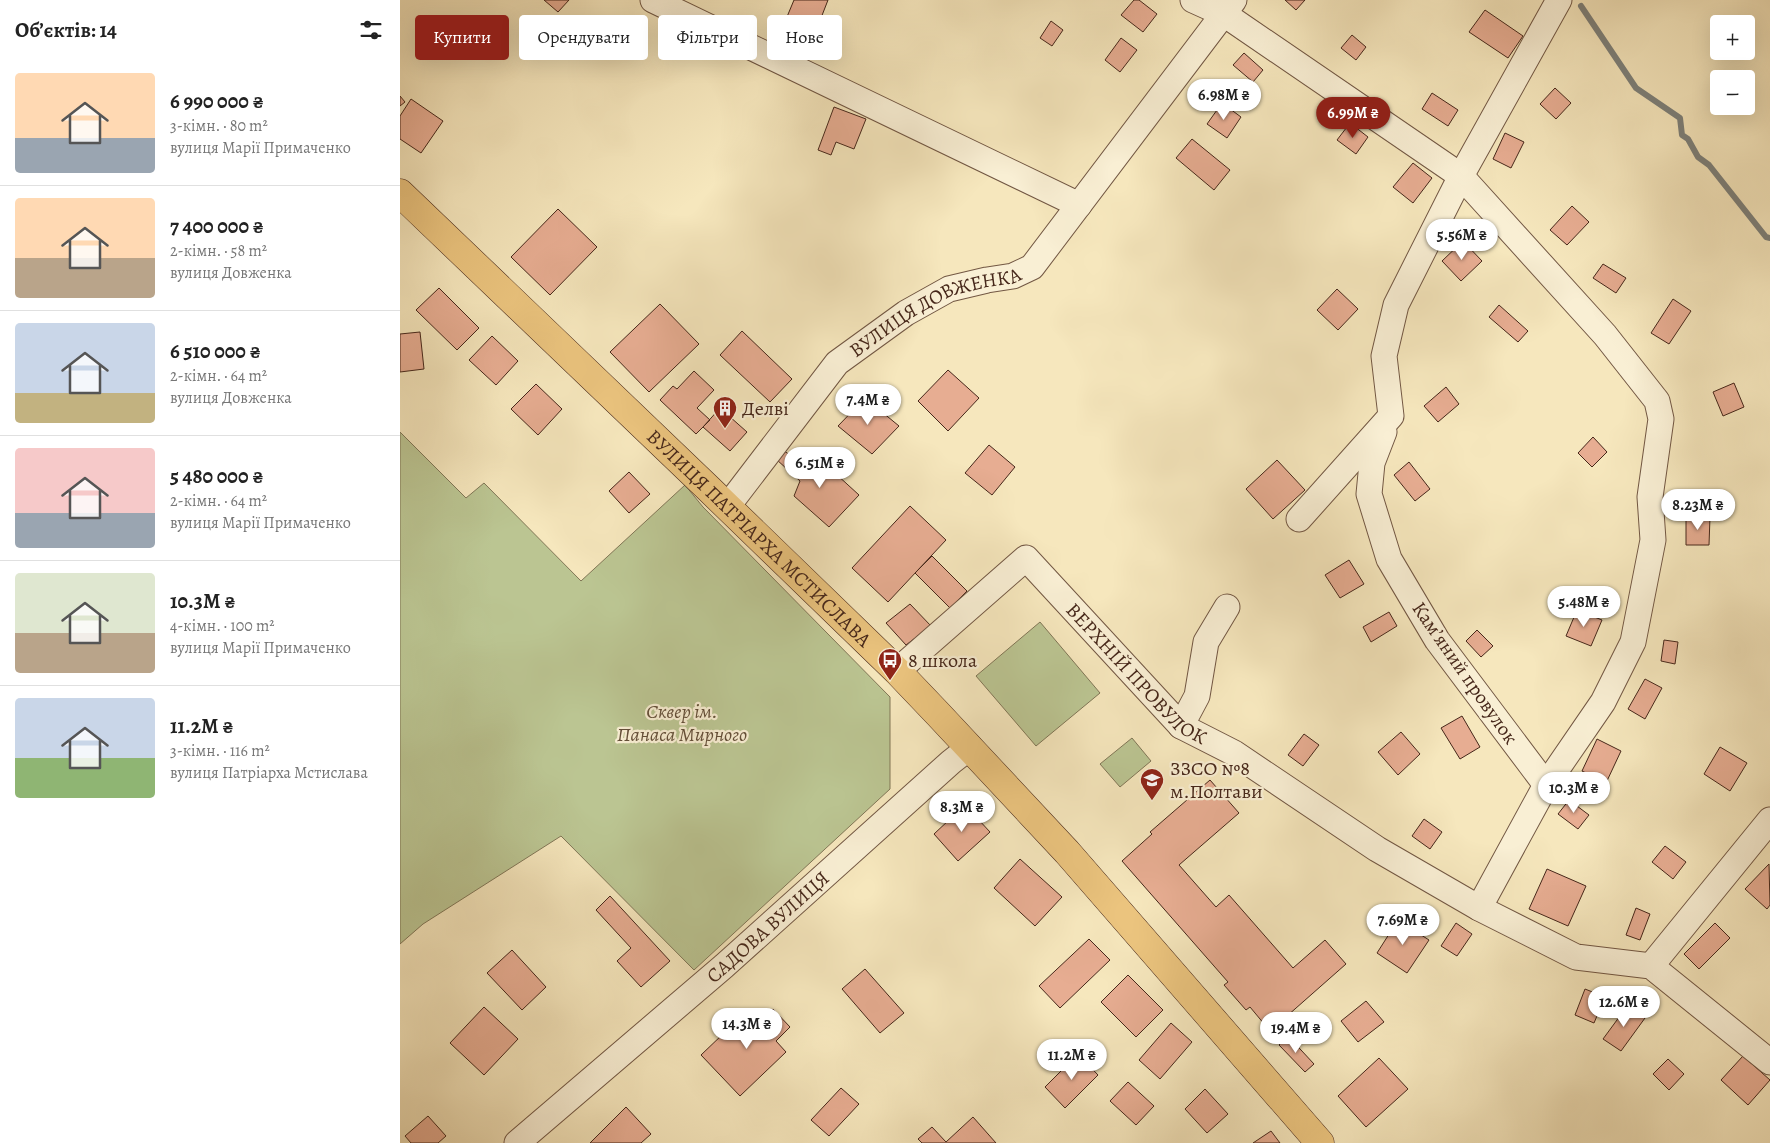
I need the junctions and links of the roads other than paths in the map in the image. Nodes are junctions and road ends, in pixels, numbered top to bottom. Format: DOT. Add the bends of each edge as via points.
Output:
graph roads {
  1 [pos="652,0"];
  2 [pos="1193,0"];
  3 [pos="1559,0"];
  4 [pos="1229,7"];
  5 [pos="1460,176"];
  6 [pos="400,193"];
  7 [pos="1079,205"];
  8 [pos="1391,416"];
  9 [pos="727,507"];
  10 [pos="1299,519"];
  11 [pos="1227,607"];
  12 [pos="897,671"];
  13 [pos="1181,726"];
  14 [pos="970,747"];
  15 [pos="1546,785"];
  16 [pos="1770,820"];
  17 [pos="1480,908"];
  18 [pos="1651,966"];
  19 [pos="1770,1062"];
  20 [pos="517,1143"];
  21 [pos="1320,1143"];
  1 -- 7 [label="street"];
  2 -- 4 [label="street"];
  3 -- 5 [label="street"];
  4 -- 5 [label="street"];
  4 -- 7 [label="street, ВУЛИЦЯ ДОВЖЕНКА"];
  5 -- 8 [label="street" via="1396,306 1384,356"];
  5 -- 15 [label="street" via="1605,335 1657,401 1661,419 1650,497 1653,540 1633,642 1603,702"];
  6 -- 9 [label="main road, ВУЛИЦЯ ПАТРІАРХА МСТИСЛАВА"];
  7 -- 9 [label="street, ВУЛИЦЯ ДОВЖЕНКА" via="1032,267 1013,276 949,289 906,312 837,363"];
  8 -- 10 [label="street"];
  8 -- 15 [label="street, Камʼяний провулок" via="1372,463 1369,494 1389,559 1437,640"];
  9 -- 12 [label="main road, ВУЛИЦЯ ПАТРІАРХА МСТИСЛАВА"];
  11 -- 13 [label="street" via="1206,642 1197,696"];
  12 -- 13 [label="street, ВЕРХНІЙ ПРОВУЛОК" via="1026,558"];
  12 -- 14 [label="main road, ВУЛИЦЯ ПАТРІАРХА МСТИСЛАВА"];
  13 -- 17 [label="street, ВЕРХНІЙ ПРОВУЛОК" via="1234,752 1377,849"];
  14 -- 20 [label="street, САДОВА ВУЛИЦЯ" via="724,966"];
  14 -- 21 [label="main road, ВУЛИЦЯ ПАТРІАРХА МСТИСЛАВА" via="1067,852"];
  15 -- 17 [label="street"];
  16 -- 18 [label="street"];
  17 -- 18 [label="street, ВЕРХНІЙ ПРОВУЛОК" via="1576,957"];
  18 -- 19 [label="street"];
}
